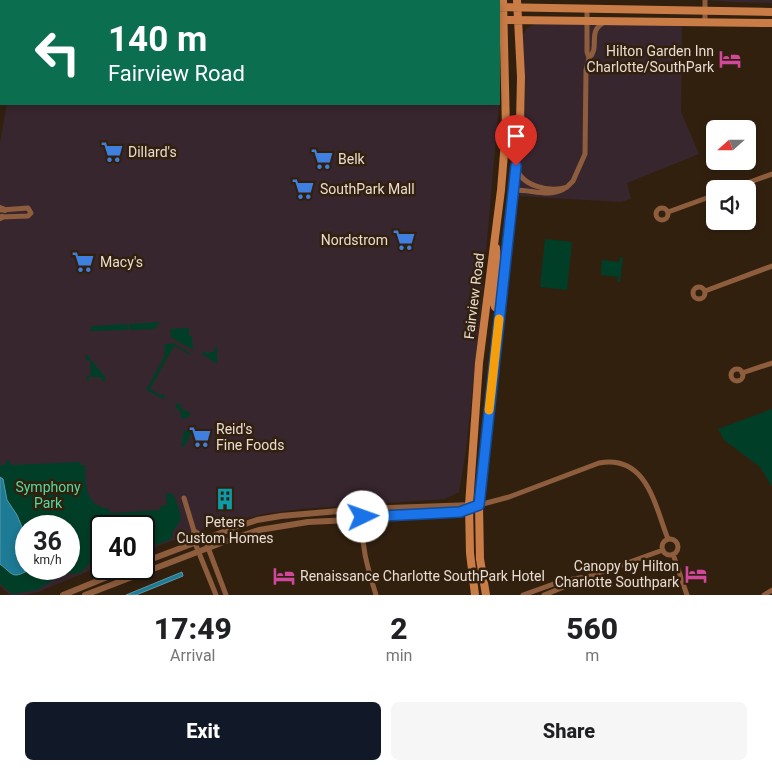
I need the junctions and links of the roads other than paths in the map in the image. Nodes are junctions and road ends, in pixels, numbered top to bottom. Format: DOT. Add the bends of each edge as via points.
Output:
graph roads {
  1 [pos="705,0"];
  2 [pos="517,4"];
  3 [pos="501,5"];
  4 [pos="587,8"];
  5 [pos="705,10"];
  6 [pos="772,12"];
  7 [pos="501,20"];
  8 [pos="518,21"];
  9 [pos="587,21"];
  10 [pos="606,22"];
  11 [pos="704,22"];
  12 [pos="772,23"];
  13 [pos="589,58"];
  14 [pos="516,166"];
  15 [pos="772,174"];
  16 [pos="756,180"];
  17 [pos="567,187"];
  18 [pos="513,190"];
  19 [pos="706,197"];
  20 [pos="2,209"];
  21 [pos="668,212"];
  22 [pos="1,218"];
  23 [pos="494,240"];
  24 [pos="772,266"];
  25 [pos="705,291"];
  26 [pos="500,311"];
  27 [pos="772,363"];
  28 [pos="742,373"];
  29 [pos="184,498"];
  30 [pos="479,505"];
  31 [pos="469,508"];
  32 [pos="362,509"];
  33 [pos="363,517"];
  34 [pos="194,531"];
  35 [pos="205,539"];
  36 [pos="668,539"];
  37 [pos="195,543"];
  38 [pos="208,548"];
  39 [pos="663,550"];
  40 [pos="198,552"];
  41 [pos="673,554"];
  42 [pos="155,558"];
  43 [pos="591,576"];
  44 [pos="100,580"];
  45 [pos="772,590"];
  46 [pos="486,594"];
  47 [pos="63,595"];
  48 [pos="85,595"];
  49 [pos="216,595"];
  50 [pos="226,595"];
  51 [pos="376,595"];
  52 [pos="475,595"];
  53 [pos="523,595"];
  54 [pos="544,595"];
  55 [pos="687,595"];
  56 [pos="764,595"];
  1 -- 5 [label="street"];
  2 -- 3 [label="main road"];
  2 -- 4 [label="main road"];
  2 -- 8 [label="main road, Fairview Road"];
  3 -- 7 [label="main road, Fairview Road"];
  4 -- 5 [label="main road"];
  4 -- 9 [label="street"];
  5 -- 6 [label="main road"];
  5 -- 11 [label="street"];
  7 -- 8 [label="main road"];
  7 -- 23 [label="main road, Fairview Road" via="507,124"];
  8 -- 9 [label="main road"];
  8 -- 14 [label="main road, Fairview Road" via="521,106"];
  9 -- 10 [label="main road"];
  9 -- 13 [label="street"];
  10 -- 11 [label="main road"];
  10 -- 13 [label="street" via="595,31 594,51"];
  11 -- 12 [label="main road"];
  13 -- 17 [label="street" via="585,154"];
  14 -- 17 [label="street" via="521,176 534,186"];
  14 -- 18 [label="main road, Fairview Road"];
  15 -- 16 [label="street"];
  17 -- 18 [label="street" via="552,193"];
  18 -- 26 [label="main road, Fairview Road"];
  19 -- 21 [label="street"];
  20 -- 22 [label="street" via="28,208 31,213"];
  23 -- 26 [label="main road" via="497,264 494,303"];
  23 -- 31 [label="main road, Fairview Road" via="479,363"];
  24 -- 25 [label="street"];
  26 -- 30 [label="main road, Fairview Road"];
  27 -- 28 [label="street"];
  29 -- 34 [label="street"];
  30 -- 31 [label="street"];
  30 -- 36 [label="street" via="599,463 620,463 634,470 647,484"];
  30 -- 46 [label="main road, Fairview Road" via="480,559"];
  31 -- 32 [label="street"];
  31 -- 33 [label="street" via="460,512"];
  31 -- 52 [label="main road, Fairview Road"];
  32 -- 33 [label="street"];
  32 -- 35 [label="street" via="257,520"];
  33 -- 38 [label="street" via="270,527"];
  33 -- 51 [label="street" via="364,551"];
  34 -- 35 [label="street"];
  34 -- 37 [label="street"];
  35 -- 37 [label="street"];
  35 -- 38 [label="street"];
  36 -- 39 [label="street"];
  36 -- 41 [label="street" via="677,543 677,551"];
  37 -- 40 [label="street"];
  37 -- 42 [label="street"];
  38 -- 40 [label="street"];
  38 -- 50 [label="street"];
  39 -- 41 [label="street" via="668,555"];
  39 -- 43 [label="street"];
  40 -- 48 [label="street"];
  40 -- 49 [label="street"];
  41 -- 55 [label="street"];
  43 -- 53 [label="street" via="562,581"];
  43 -- 54 [label="street"];
  44 -- 47 [label="street"];
  45 -- 56 [label="street"];
}
